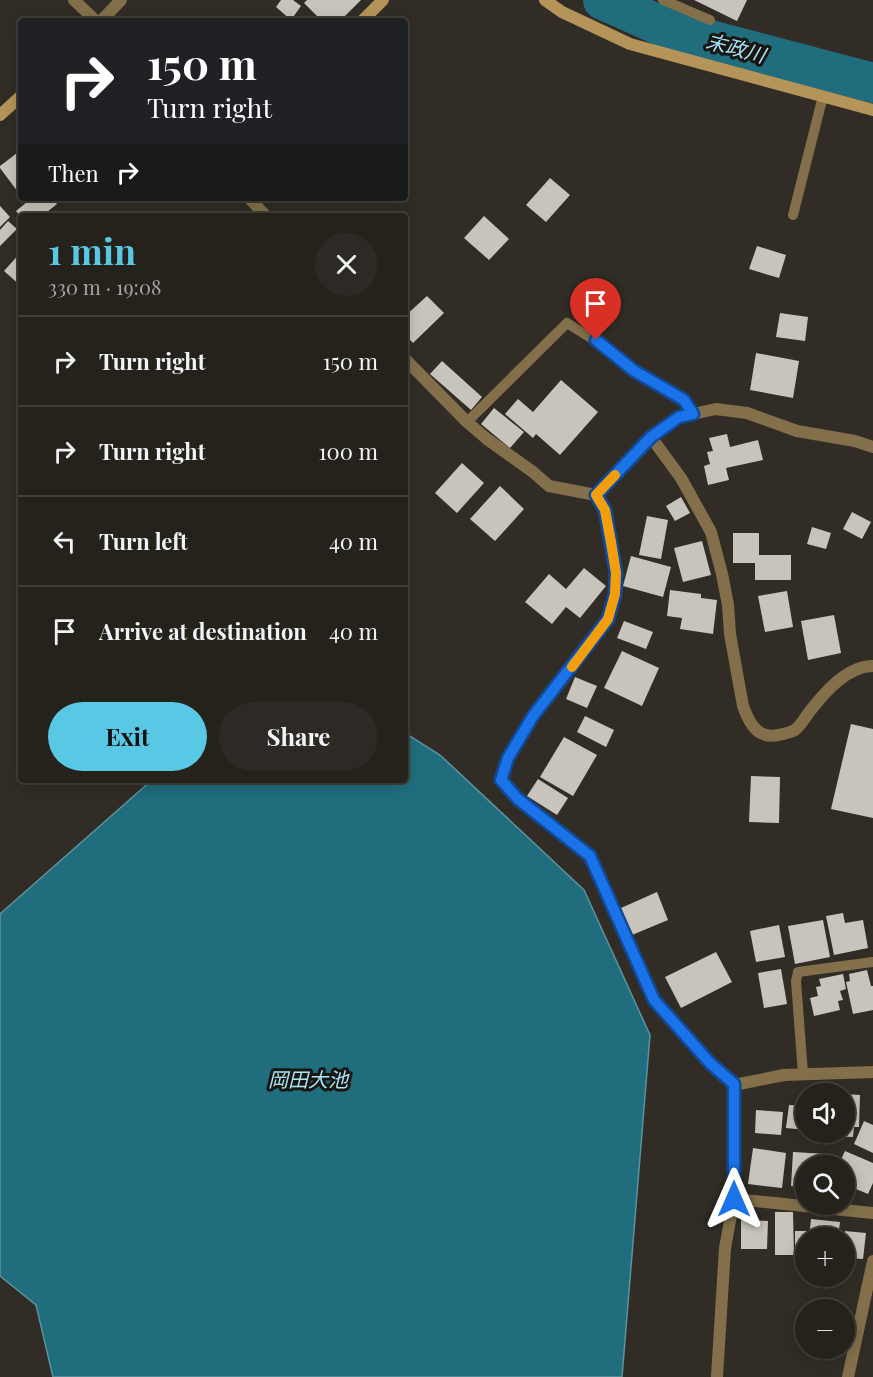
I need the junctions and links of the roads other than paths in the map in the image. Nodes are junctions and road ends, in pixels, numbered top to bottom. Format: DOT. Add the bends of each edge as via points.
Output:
graph roads {
  1 [pos="74,0"];
  2 [pos="121,0"];
  3 [pos="383,0"];
  4 [pos="545,0"];
  5 [pos="663,0"];
  6 [pos="93,18"];
  7 [pos="104,18"];
  8 [pos="365,18"];
  9 [pos="710,20"];
  10 [pos="823,96"];
  11 [pos="18,99"];
  12 [pos="873,111"];
  13 [pos="0,115"];
  14 [pos="252,201"];
  15 [pos="263,213"];
  16 [pos="793,215"];
  17 [pos="408,362"];
  18 [pos="693,414"];
  19 [pos="466,422"];
  20 [pos="651,437"];
  21 [pos="873,447"];
  22 [pos="596,495"];
  23 [pos="873,666"];
  24 [pos="873,962"];
  25 [pos="873,1072"];
  26 [pos="803,1074"];
  27 [pos="734,1084"];
  28 [pos="734,1199"];
  29 [pos="873,1213"];
  30 [pos="873,1261"];
  31 [pos="717,1377"];
  32 [pos="848,1377"];
  1 -- 6 [label="street"];
  2 -- 7 [label="street"];
  3 -- 8 [label="main road"];
  4 -- 10 [label="main road" via="630,44"];
  5 -- 9 [label="lane"];
  10 -- 12 [label="main road"];
  10 -- 16 [label="lane"];
  11 -- 13 [label="main road"];
  14 -- 15 [label="street"];
  17 -- 19 [label="street"];
  18 -- 19 [label="lane" via="684,400 567,323"];
  18 -- 20 [label="street" via="679,417"];
  18 -- 21 [label="street" via="716,409 747,413 797,431"];
  19 -- 22 [label="street" via="549,486"];
  20 -- 22 [label="street"];
  20 -- 23 [label="street" via="681,478 711,532 728,605 743,706 757,732 771,737 796,730 846,674"];
  22 -- 27 [label="street" via="605,510 616,573 608,619 533,716 508,758 501,780 518,799 590,856 654,1000"];
  24 -- 26 [label="lane" via="798,972"];
  25 -- 26 [label="street"];
  26 -- 27 [label="street"];
  27 -- 28 [label="street"];
  28 -- 29 [label="street"];
  28 -- 31 [label="street" via="724,1248"];
  30 -- 32 [label="street"];
}
